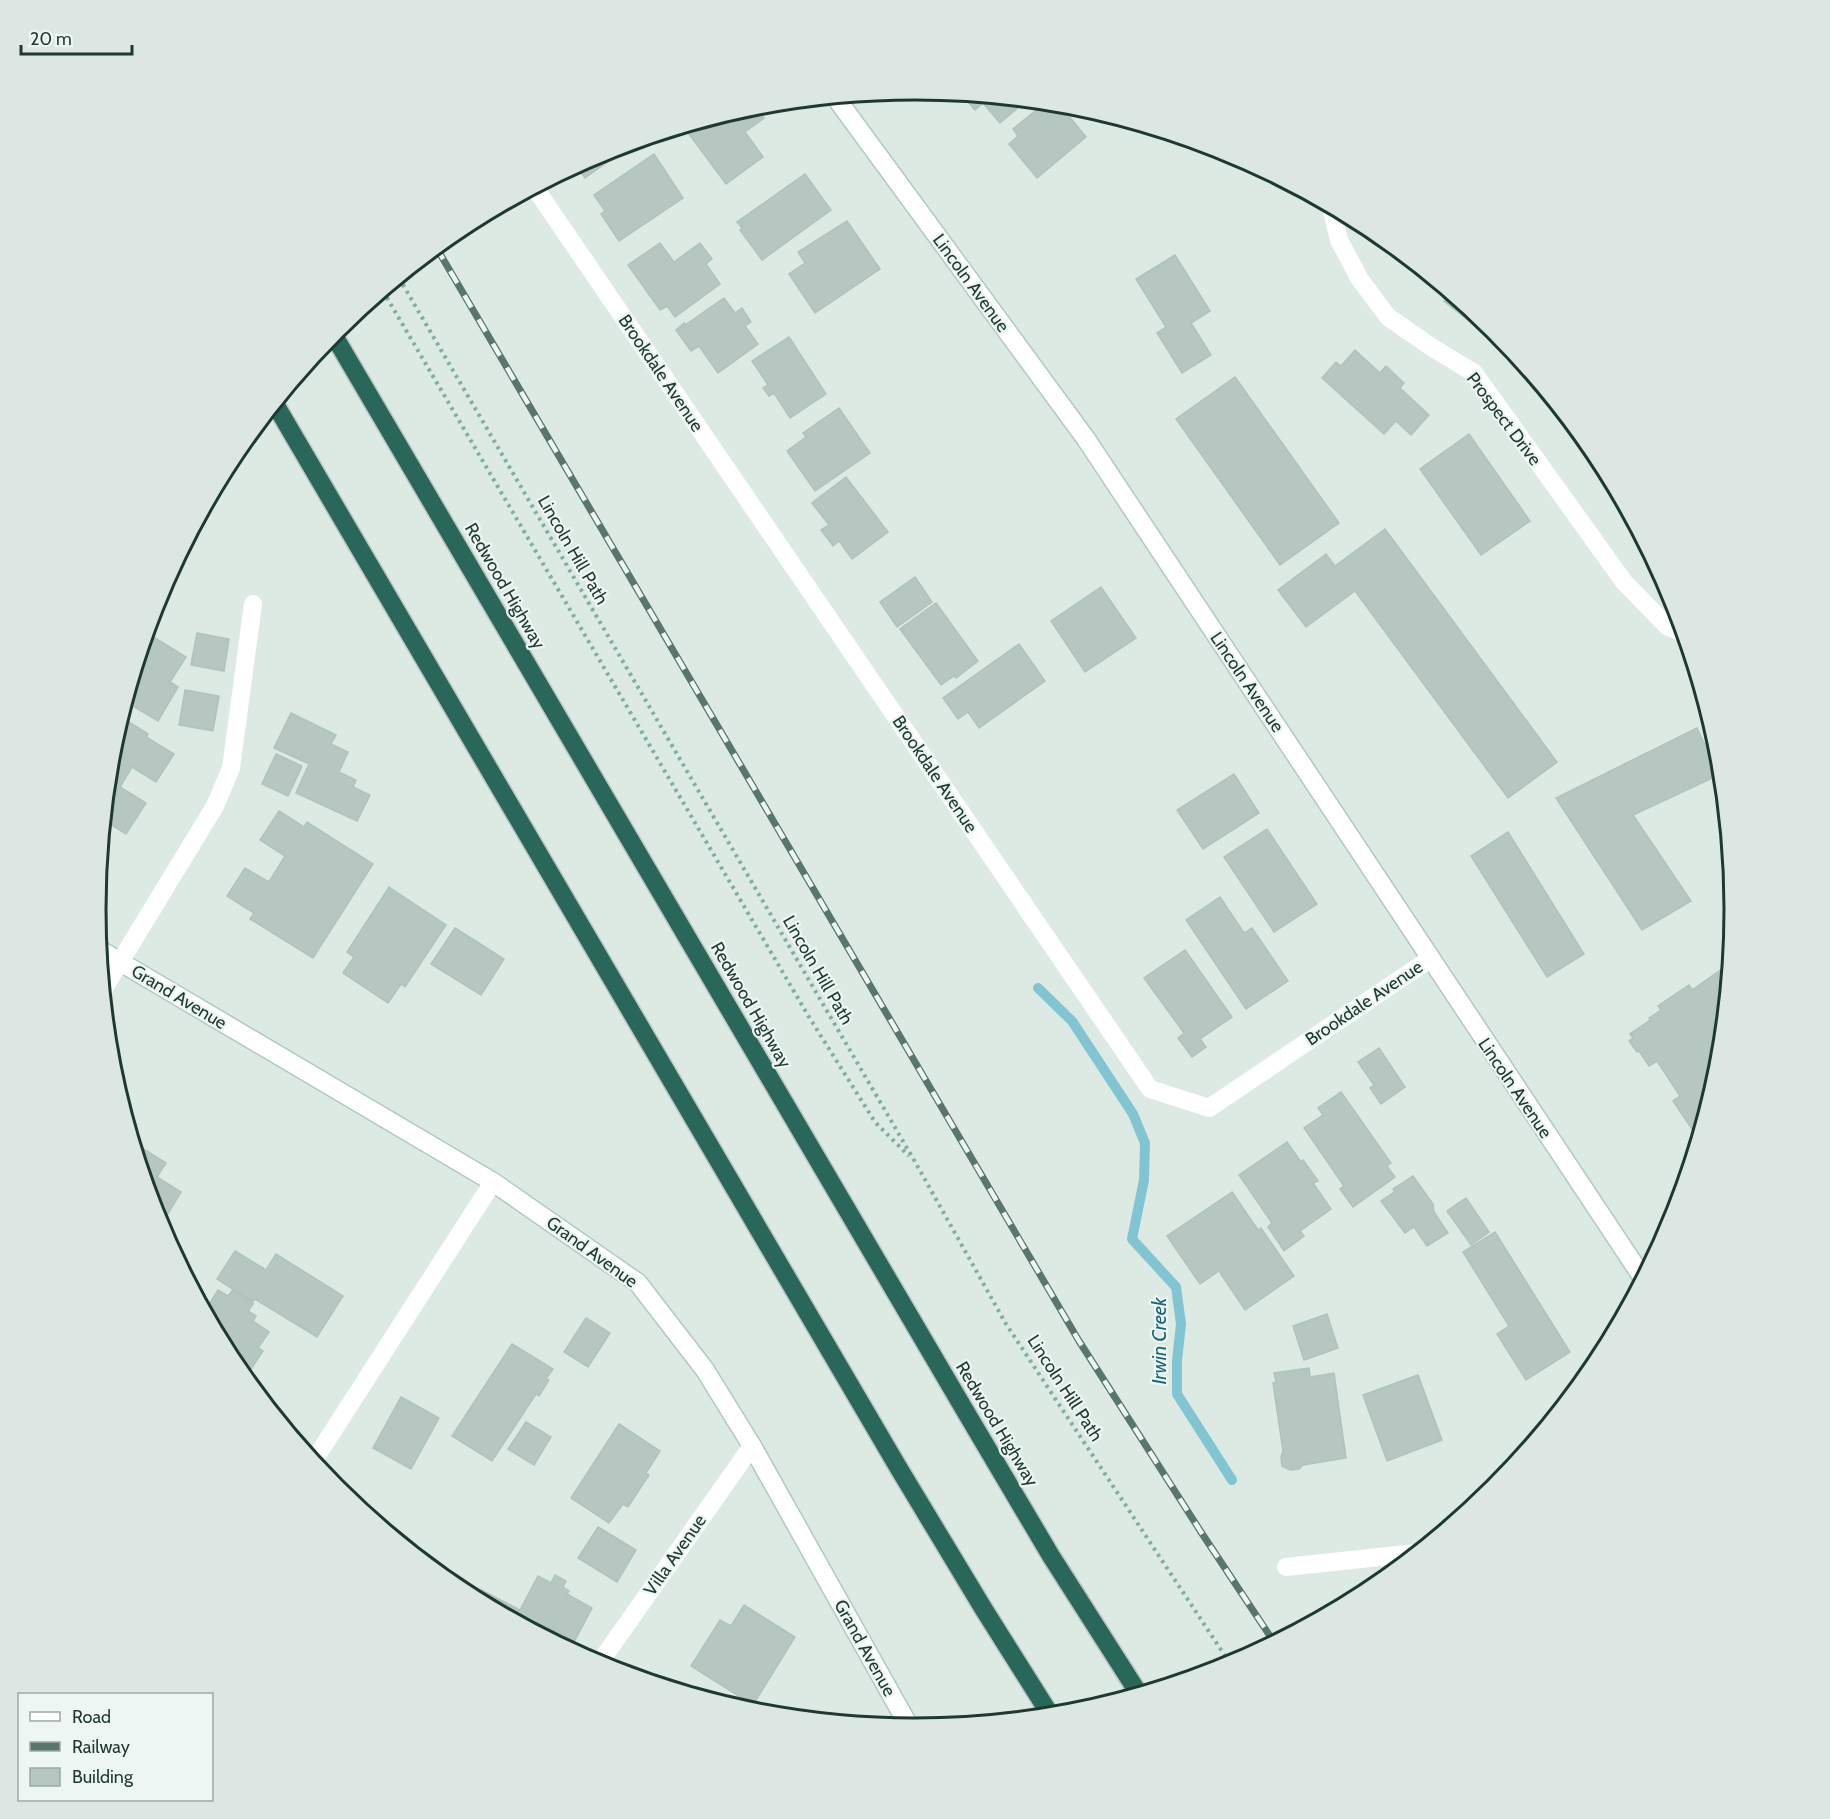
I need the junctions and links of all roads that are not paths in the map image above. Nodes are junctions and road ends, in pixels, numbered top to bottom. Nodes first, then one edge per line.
1 (840, 104) edge
2 (539, 194) edge
3 (1334, 218) edge
4 (338, 342) edge
5 (279, 410) edge
6 (253, 604) dead end
7 (1673, 629) edge
8 (108, 955) edge
9 (1430, 959) junction
10 (120, 962) junction
11 (110, 980) edge
12 (493, 1182) junction
13 (1639, 1271) edge
14 (752, 1446) junction
15 (318, 1455) edge
16 (1402, 1554) edge
17 (1286, 1567) dead end
18 (604, 1657) edge
19 (1135, 1688) edge
20 (1046, 1708) edge
21 (904, 1718) edge

1 - 9 street, Lincoln Avenue
2 - 9 street, Brookdale Avenue
3 - 7 street, Prospect Drive
4 - 19 highway, Redwood Highway
5 - 20 highway
6 - 10 street
8 - 10 street, Grand Avenue
9 - 13 street, Lincoln Avenue
10 - 11 street
10 - 12 street, Grand Avenue
12 - 14 street, Grand Avenue
12 - 15 street
14 - 18 street, Villa Avenue
14 - 21 street, Grand Avenue
16 - 17 street

